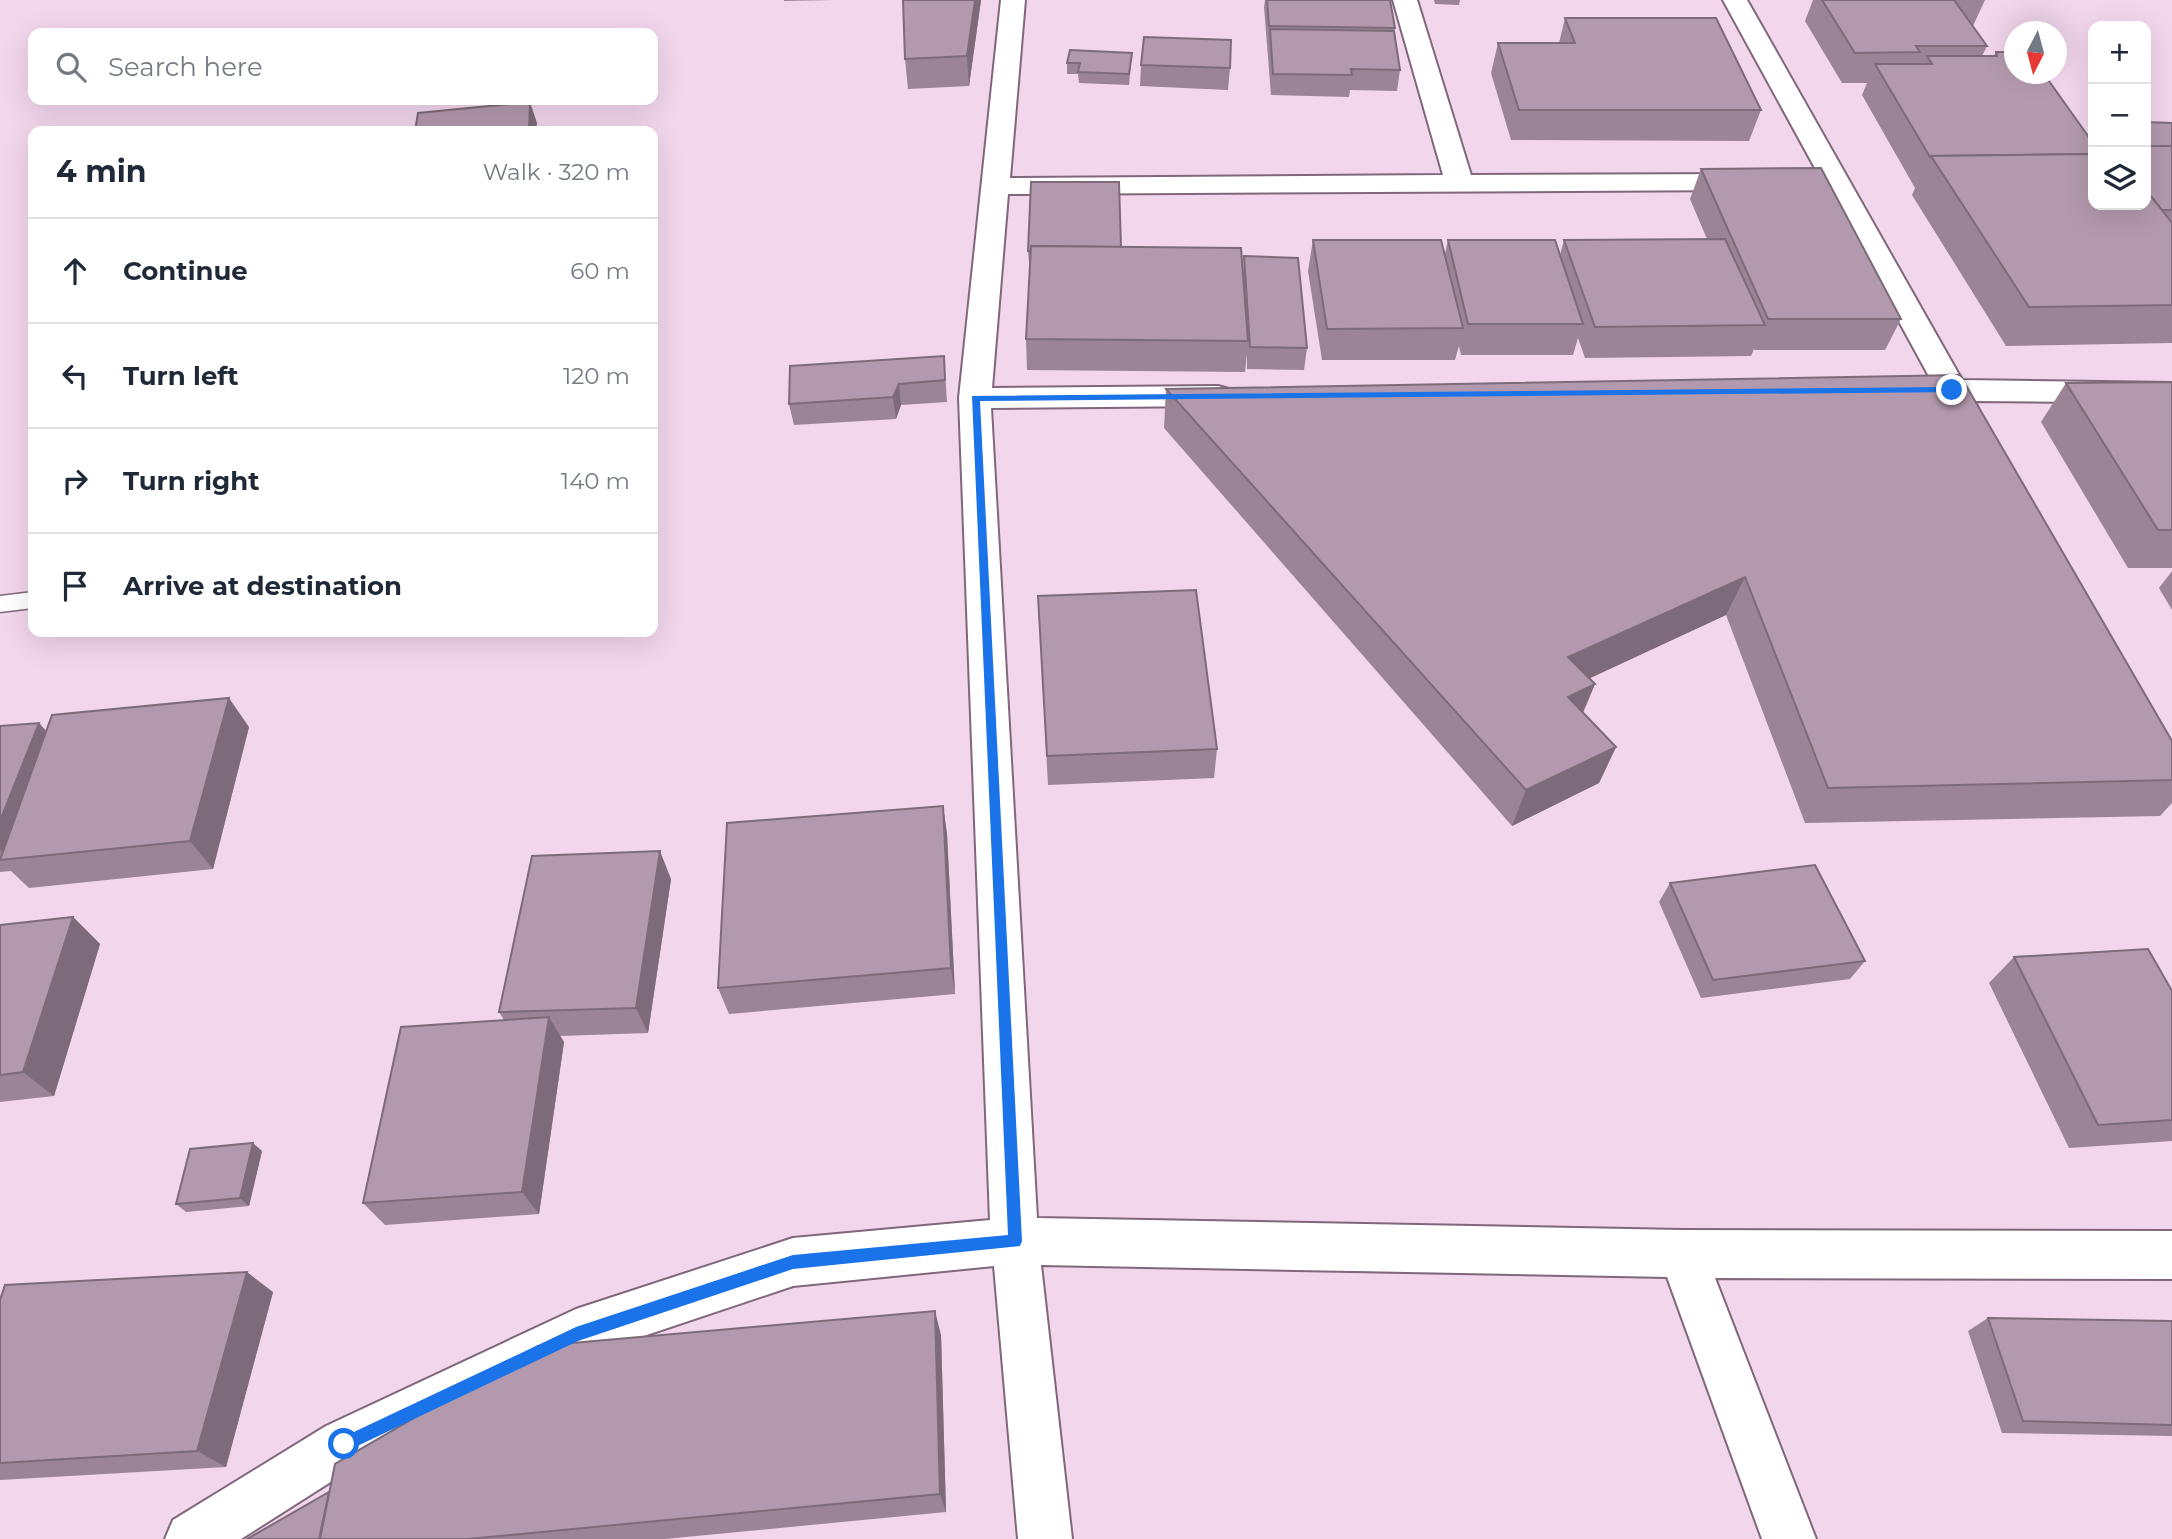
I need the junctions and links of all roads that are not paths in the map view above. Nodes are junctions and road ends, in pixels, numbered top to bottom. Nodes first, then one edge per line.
1 (1013, 0) edge
2 (1405, 0) edge
3 (1735, 0) edge
4 (1458, 182) junction
5 (1766, 182) edge
6 (996, 186) junction
7 (1952, 390) junction
8 (1883, 391) edge
9 (2172, 393) edge
10 (1241, 396) edge
11 (975, 398) junction
12 (1979, 438) edge
13 (28, 601) edge
14 (0, 604) edge
15 (1015, 1241) junction
16 (1682, 1254) junction
17 (2172, 1255) edge
18 (192, 1539) edge
19 (1045, 1539) edge
20 (1789, 1539) edge

1 - 6 street
2 - 4 street
3 - 7 street
4 - 5 street
4 - 6 street
6 - 11 street
7 - 8 street
7 - 9 street
7 - 12 street
10 - 11 street
11 - 15 street
13 - 14 lane
15 - 16 street
15 - 18 street
15 - 19 street
16 - 17 street
16 - 20 street

